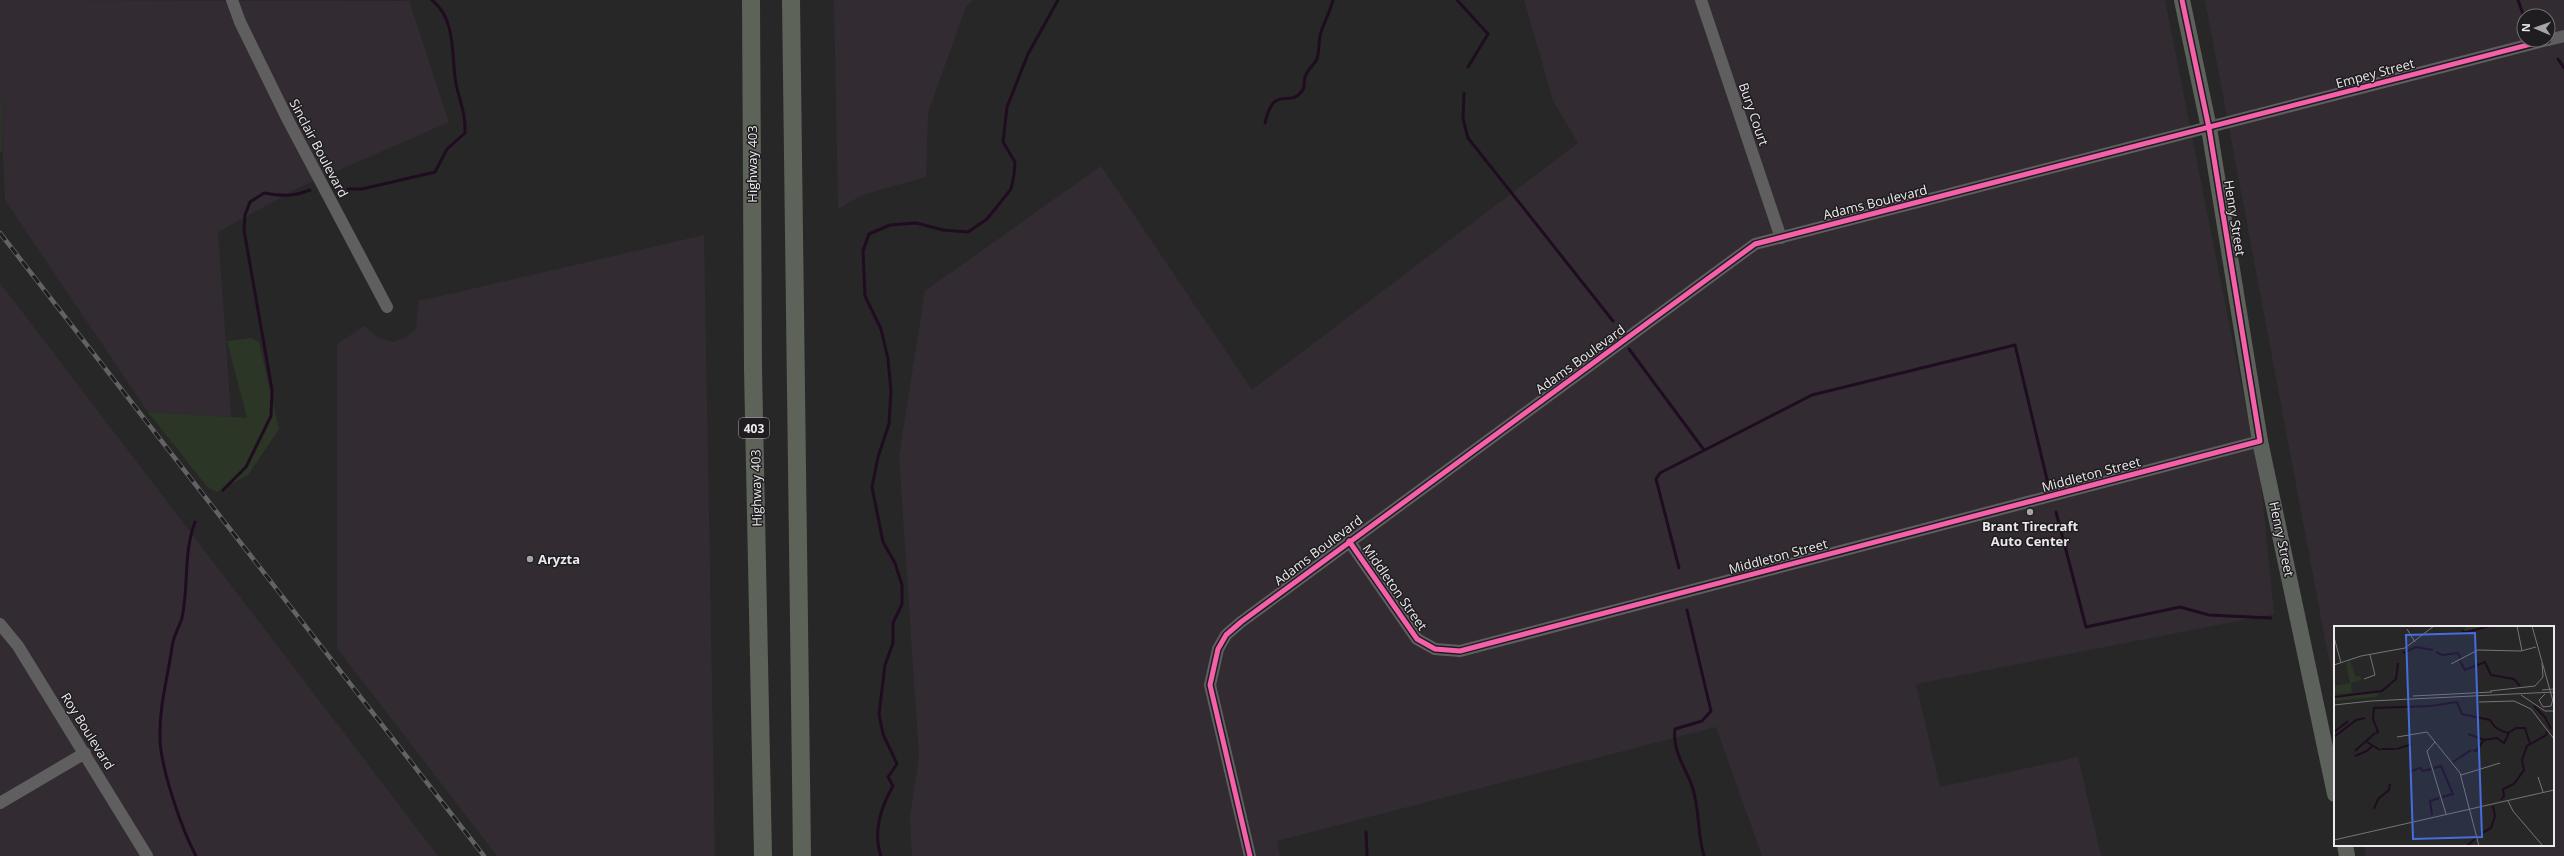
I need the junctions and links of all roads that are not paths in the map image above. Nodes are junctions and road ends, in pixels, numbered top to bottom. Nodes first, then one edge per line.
1 (232, 0) edge
2 (751, 0) edge
3 (791, 0) edge
4 (1701, 0) edge
5 (2182, 0) edge
6 (2517, 48) edge
7 (2209, 128) junction
8 (1781, 238) junction
9 (387, 307) dead end
10 (2260, 441) junction
11 (1349, 541) junction
12 (0, 624) edge
13 (85, 754) junction
14 (2334, 789) edge
15 (0, 803) edge
16 (2345, 846) edge
17 (147, 856) edge
18 (763, 856) edge
19 (802, 856) edge
20 (1250, 856) edge
21 (2347, 856) edge

1 - 9 street, Sinclair Boulevard
2 - 18 highway, Highway 403 / 403
3 - 19 highway
4 - 8 street, Bury Court
5 - 7 main road, Henry Street
6 - 7 street, Empey Street
7 - 8 street, Adams Boulevard
7 - 10 main road, Henry Street
8 - 11 street, Adams Boulevard
10 - 11 street, Middleton Street
10 - 14 main road, Henry Street
11 - 20 street, Adams Boulevard
12 - 13 street, Roy Boulevard
13 - 15 street
13 - 17 street, Roy Boulevard
16 - 21 main road

